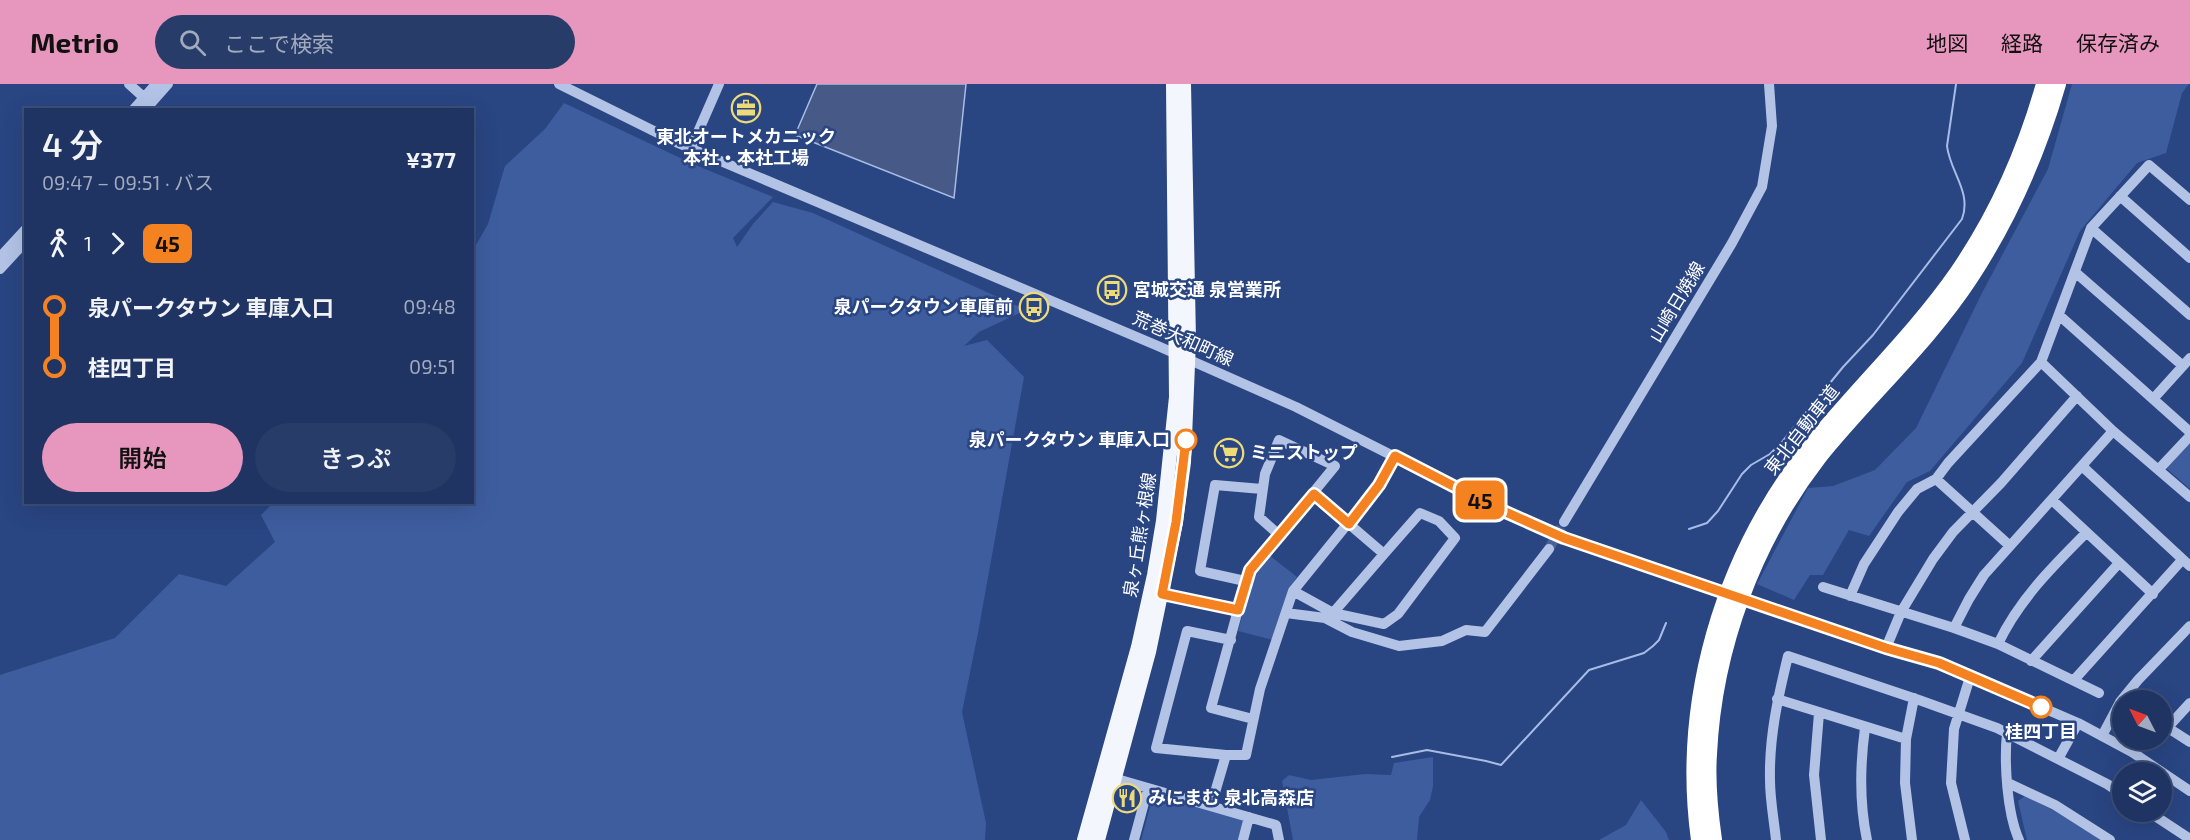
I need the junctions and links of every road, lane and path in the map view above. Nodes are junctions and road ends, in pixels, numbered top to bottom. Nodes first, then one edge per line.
1 (129, 84) edge
2 (156, 84) edge
3 (168, 84) edge
4 (559, 84) edge
5 (719, 84) edge
6 (1173, 84) edge
7 (1184, 84) edge
8 (1769, 84) edge
9 (2044, 84) edge
10 (2058, 84) edge
11 (146, 103) edge
12 (691, 148) junction
13 (2120, 196) junction
14 (2189, 198) edge
15 (2091, 228) junction
16 (24, 231) edge
17 (24, 243) edge
18 (0, 257) edge
19 (2190, 258) edge
20 (0, 269) edge
21 (2075, 272) junction
22 (2190, 315) edge
23 (2060, 316) junction
24 (1182, 356) junction
25 (2041, 362) junction
26 (2187, 362) edge
27 (2077, 396) junction
28 (2154, 398) junction
29 (2114, 431) junction
30 (2190, 434) edge
31 (1395, 456) junction
32 (2082, 467) junction
33 (2159, 469) junction
34 (1936, 479) junction
35 (1262, 489) junction
36 (1314, 494) junction
37 (2190, 497) edge
38 (2052, 500) junction
39 (1972, 512) junction
40 (1564, 522) tunnel mouth
41 (1349, 524) junction
42 (2086, 533) junction
43 (1278, 534) junction
44 (2010, 546) junction
45 (1549, 549) tunnel mouth
46 (1384, 554) junction
47 (2119, 563) junction
48 (2186, 563) edge
49 (1245, 581) junction
50 (1823, 587) dead end
51 (1293, 591) junction
52 (1162, 594) junction
53 (2153, 594) junction
54 (1850, 596) junction
55 (1238, 610) junction
56 (1900, 612) junction
57 (1286, 613) junction
58 (1333, 613) junction
59 (2190, 627) edge
60 (1954, 628) junction
61 (1231, 640) junction
62 (1998, 644) junction
63 (1886, 648) junction
64 (2031, 661) junction
65 (1970, 677) junction
66 (2074, 680) junction
67 (2131, 690) edge
68 (2099, 693) dead end
69 (1914, 698) junction
70 (1777, 699) junction
71 (2190, 703) edge
72 (1819, 712) junction
73 (1959, 714) junction
74 (1253, 719) junction
75 (2112, 719) edge
76 (2172, 720) edge
77 (2078, 723) junction
78 (1865, 728) junction
79 (2172, 730) edge
80 (2007, 733) junction
81 (2102, 736) junction
82 (1906, 739) junction
83 (2190, 742) edge
84 (1226, 755) junction
85 (2058, 759) junction
86 (1109, 776) junction
87 (2008, 783) junction
88 (1148, 788) junction
89 (2112, 789) edge
90 (2190, 791) edge
91 (1211, 806) junction
92 (1250, 817) junction
93 (2164, 822) edge
94 (1084, 840) edge
95 (1098, 840) edge
96 (1134, 840) edge
97 (1243, 840) edge
98 (1279, 840) edge
99 (1699, 840) edge
100 (1714, 840) edge
101 (1776, 840) edge
102 (1821, 840) edge
103 (1867, 840) edge
104 (1912, 840) edge
105 (1965, 840) edge
106 (2019, 840) edge
107 (2110, 840) edge
108 (2190, 840) edge

1 - 11 street
2 - 11 street
3 - 11 street
4 - 12 street, 荒巻大和町線
5 - 12 street
6 - 24 main road, 泉ヶ丘熊ヶ根線
7 - 24 main road, 泉ヶ丘熊ヶ根線
8 - 40 street, 山崎日焼線
9 - 99 highway, 東北自動車道
10 - 100 highway, 東北自動車道
12 - 24 street, 荒巻大和町線
13 - 14 street
13 - 15 street
13 - 19 street
15 - 21 street
15 - 22 street
16 - 18 street
17 - 20 street
21 - 23 street
21 - 26 street
23 - 25 street
23 - 28 street
24 - 31 street, 荒巻大和町線
24 - 52 main road, 泉ヶ丘熊ヶ根線
24 - 86 main road, 泉ヶ丘熊ヶ根線
25 - 27 street
25 - 34 street
26 - 28 street
27 - 29 street
27 - 39 street
28 - 30 street
29 - 32 street
29 - 33 street
30 - 33 street
31 - 41 street
31 - 63 street, 荒巻大和町線, bridge
32 - 38 street
32 - 48 street
33 - 37 street
34 - 39 street
34 - 54 street
35 - 36 street
35 - 43 street
35 - 49 street
36 - 41 street
36 - 43 street
38 - 42 street
38 - 44 street
39 - 44 street
39 - 56 street
41 - 46 street
41 - 51 street
42 - 47 street
42 - 62 street
43 - 49 street
44 - 60 street
45 - 57 street
46 - 58 street
46 - 58 street
47 - 53 street
47 - 64 street
48 - 53 street
49 - 55 street
50 - 54 street
51 - 57 street
51 - 58 street
52 - 55 street
52 - 86 main road, 泉ヶ丘熊ヶ根線
53 - 66 street
54 - 56 street
55 - 61 street
56 - 60 street
56 - 63 street
57 - 74 street
59 - 67 street
60 - 62 street
61 - 74 street
61 - 84 street
62 - 64 street
63 - 65 street
64 - 66 street
65 - 73 street
65 - 77 street
66 - 68 street
69 - 70 street
69 - 73 street
69 - 82 street
70 - 72 street
70 - 101 street
71 - 76 street
72 - 78 street
72 - 102 street
73 - 80 street
73 - 105 street
74 - 84 street
75 - 81 street
77 - 81 street
77 - 85 street
78 - 82 street
78 - 103 street
79 - 83 street
80 - 85 street
80 - 87 street
81 - 90 street
82 - 104 street
84 - 91 street
85 - 89 street
86 - 88 street
86 - 94 main road, 泉ヶ丘熊ヶ根線
86 - 95 main road, 泉ヶ丘熊ヶ根線
87 - 106 street
87 - 107 street
88 - 91 street
88 - 96 street
91 - 92 street
92 - 97 street
92 - 98 street
93 - 108 street

